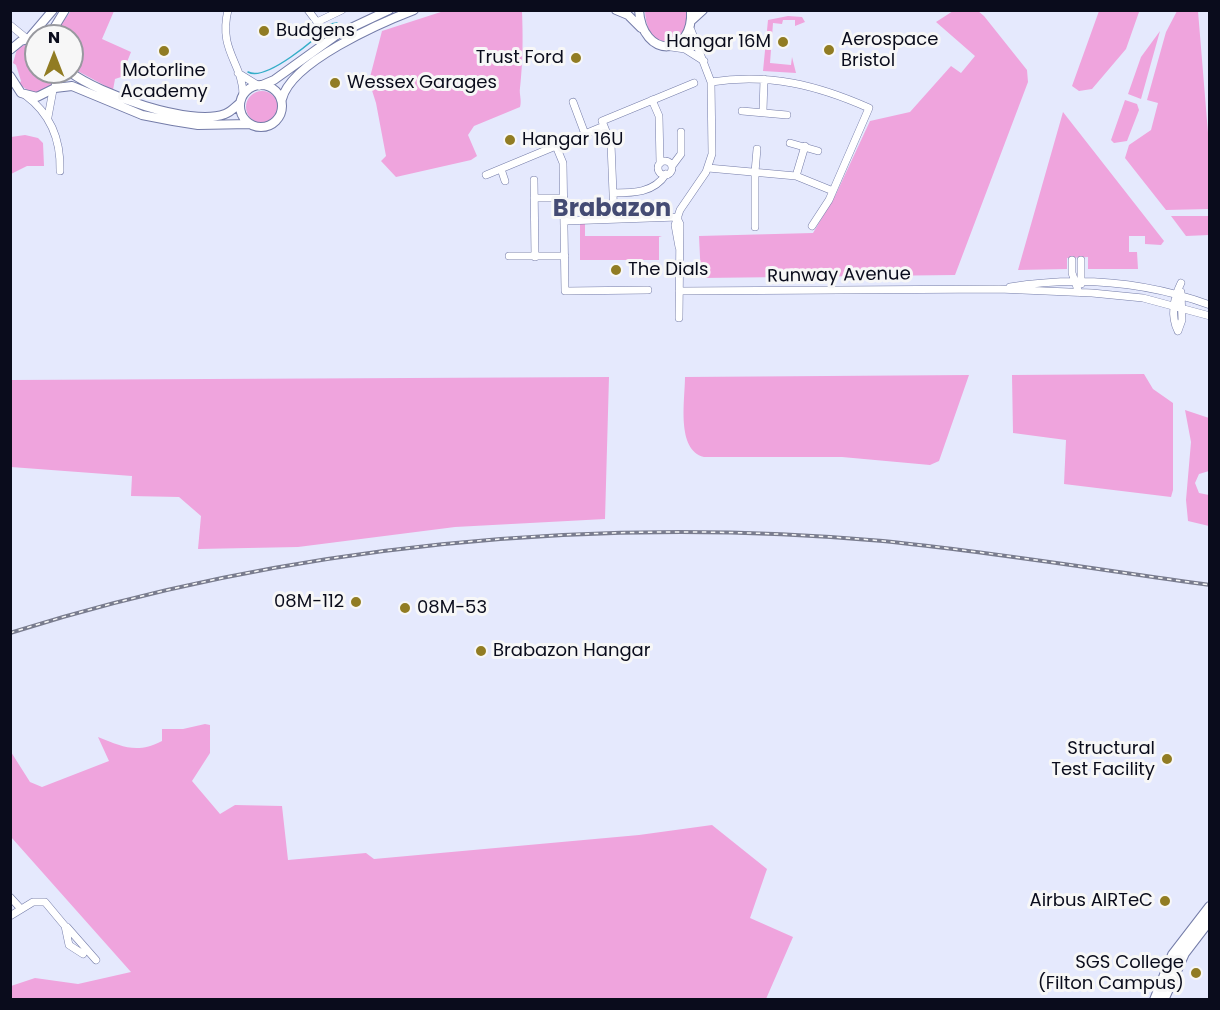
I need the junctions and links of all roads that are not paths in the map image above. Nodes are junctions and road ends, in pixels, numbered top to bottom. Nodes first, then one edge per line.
1 (53, 10) edge
2 (65, 10) edge
3 (228, 10) edge
4 (308, 10) edge
5 (342, 10) edge
6 (389, 10) edge
7 (414, 10) edge
8 (616, 10) edge
9 (639, 10) edge
10 (703, 10) edge
11 (691, 20) edge
12 (42, 24) edge
13 (56, 24) edge
14 (10, 25) edge
15 (641, 28) junction
16 (24, 33) edge
17 (24, 41) edge
18 (669, 46) junction
19 (10, 50) edge
20 (706, 63) junction
21 (238, 73) junction
22 (10, 75) edge
23 (764, 79) junction
24 (84, 80) edge
25 (711, 81) junction
26 (694, 83) dead end
27 (56, 84) edge
28 (260, 86) junction
29 (54, 89) junction
30 (10, 91) edge
31 (23, 94) junction
32 (241, 99) junction
33 (282, 99) junction
34 (652, 100) junction
35 (573, 102) dead end
36 (742, 111) dead end
37 (763, 111) junction
38 (787, 115) dead end
39 (48, 117) junction
40 (250, 124) junction
41 (604, 126) junction
42 (681, 132) dead end
43 (585, 134) junction
44 (790, 143) dead end
45 (556, 146) junction
46 (805, 146) junction
47 (758, 149) dead end
48 (818, 151) dead end
49 (660, 163) junction
50 (672, 166) junction
51 (708, 168) junction
52 (501, 169) junction
53 (60, 171) dead end
54 (754, 171) junction
55 (666, 174) junction
56 (486, 175) dead end
57 (796, 176) junction
58 (534, 180) dead end
59 (505, 181) dead end
60 (833, 191) junction
61 (613, 193) junction
62 (534, 198) junction
63 (564, 198) junction
64 (614, 218) junction
65 (678, 218) junction
66 (565, 221) junction
67 (812, 226) dead end
68 (755, 227) dead end
69 (509, 256) dead end
70 (535, 256) junction
71 (565, 256) junction
72 (1072, 260) dead end
73 (1081, 260) dead end
74 (1077, 281) junction
75 (999, 289) junction
76 (648, 290) dead end
77 (679, 291) junction
78 (1079, 293) junction
79 (1179, 295) junction
80 (1174, 305) junction
81 (1209, 305) edge
82 (1182, 307) junction
83 (1209, 316) edge
84 (679, 318) dead end
85 (10, 897) edge
86 (1209, 907) edge
87 (21, 909) junction
88 (10, 916) edge
89 (1209, 919) edge
90 (65, 926) junction
91 (83, 954) dead end
92 (96, 960) dead end
93 (1155, 999) edge
94 (1163, 999) edge

1 - 12 street
2 - 13 street
3 - 21 street
4 - 5 street
6 - 28 street
7 - 33 street
8 - 15 street
9 - 15 street
10 - 11 street
11 - 18 street
11 - 20 street
14 - 16 street
15 - 18 street
17 - 19 street
18 - 20 street
20 - 25 street
21 - 28 street
21 - 32 street
22 - 31 street
23 - 25 street
23 - 37 street
23 - 60 street
24 - 32 street
25 - 51 street
26 - 34 street
27 - 29 street
28 - 32 street
28 - 33 street
29 - 31 street
29 - 39 street
29 - 40 street
30 - 31 street
31 - 39 street
32 - 40 street
33 - 40 street
34 - 41 street
34 - 49 street
35 - 43 street
36 - 37 street
37 - 38 street
39 - 53 street
41 - 43 street
41 - 61 street
42 - 50 street
43 - 45 street
44 - 46 street
45 - 52 street
45 - 63 street
46 - 48 street
46 - 57 street
47 - 54 street
49 - 50 street
49 - 55 street
50 - 55 street
51 - 54 street
51 - 65 street
52 - 56 street
52 - 59 street
54 - 57 street
54 - 68 street
55 - 61 street
57 - 60 street
58 - 62 street
60 - 67 street
61 - 64 street
62 - 63 street
62 - 70 street
63 - 66 street
64 - 65 street
64 - 66 street
65 - 77 street
66 - 71 street
69 - 70 street
70 - 71 street
71 - 76 street
72 - 74 street
73 - 74 street
74 - 75 street, Runway Avenue
74 - 78 street
74 - 79 street, Runway Avenue
75 - 77 street, Runway Avenue
75 - 78 street, Runway Avenue
77 - 84 street
78 - 80 street, Runway Avenue
79 - 80 street
79 - 81 street, Runway Avenue
79 - 82 street
80 - 82 street, Runway Avenue
80 - 82 street
82 - 83 street, Runway Avenue
85 - 87 street
86 - 93 main road
87 - 88 street
87 - 90 street
89 - 94 main road
90 - 91 street
90 - 92 street

